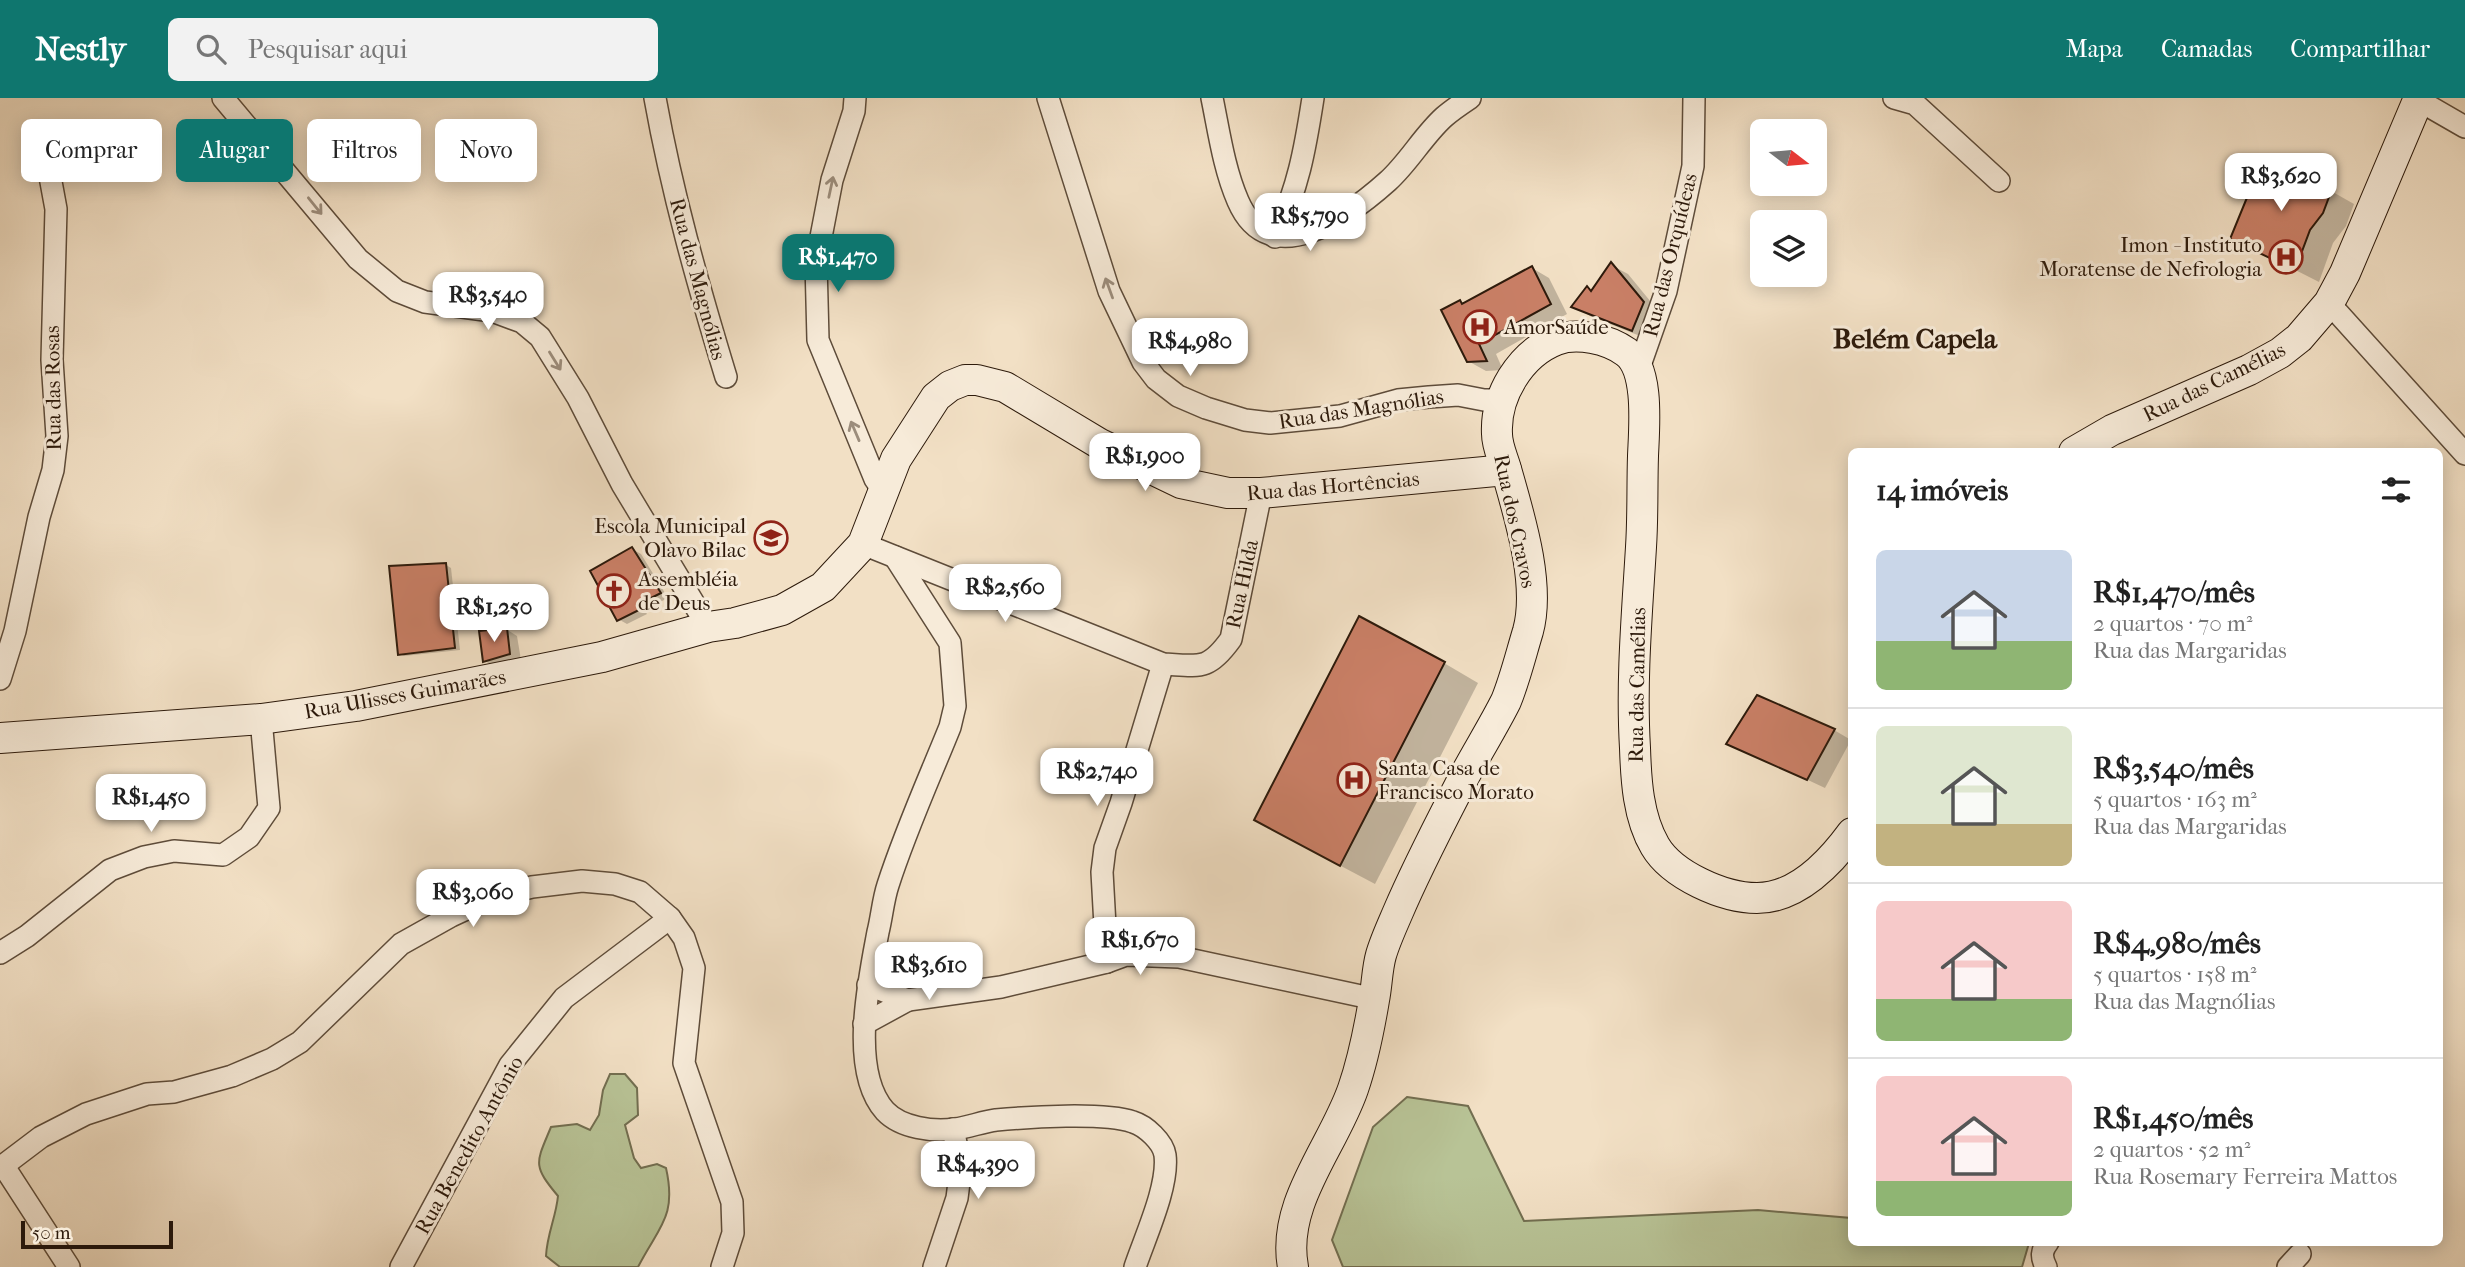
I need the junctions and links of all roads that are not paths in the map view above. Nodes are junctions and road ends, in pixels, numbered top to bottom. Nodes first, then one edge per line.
1 (223, 98) edge
2 (655, 98) edge
3 (855, 98) edge
4 (1048, 98) edge
5 (1212, 98) edge
6 (1313, 98) edge
7 (1456, 98) edge
8 (1470, 98) edge
9 (1694, 98) edge
10 (1894, 98) edge
11 (2419, 99) edge
12 (1921, 101) edge
13 (1443, 118) junction
14 (2465, 127) edge
15 (1999, 181) dead end
16 (51, 182) edge
17 (1275, 237) junction
18 (2329, 303) junction
19 (1639, 368) junction
20 (726, 377) dead end
21 (1500, 400) junction
22 (2081, 448) edge
23 (2465, 454) edge
24 (1506, 470) junction
25 (884, 492) junction
26 (1261, 494) junction
27 (863, 544) junction
28 (895, 557) junction
29 (708, 626) junction
30 (1163, 664) junction
31 (0, 679) edge
32 (261, 719) junction
33 (0, 738) edge
34 (1848, 839) edge
35 (670, 918) junction
36 (0, 953) edge
37 (1107, 962) junction
38 (868, 985) junction
39 (1375, 999) junction
40 (908, 1000) junction
41 (864, 1024) junction
42 (953, 1129) junction
43 (2, 1166) edge
44 (69, 1267) edge
45 (401, 1267) edge
46 (722, 1267) edge
47 (934, 1267) edge
48 (1135, 1267) edge
49 (1293, 1267) edge

1 -> 29 street
2 - 20 street, Rua das Magnólias
25 -> 3 street
21 -> 4 street, Rua das Magnólias
5 - 17 street
6 - 17 street
7 - 13 street
8 - 13 street
9 - 19 street, Rua das Orquídeas
10 - 12 street
11 - 14 street
11 - 18 main road, Rua das Camélias
12 - 15 street
13 - 17 street
16 - 31 street, Rua das Rosas
18 - 22 main road, Rua das Camélias
18 - 23 street
19 - 21 main road, Rua dos Cravos
19 - 34 main road, Rua das Camélias
21 - 24 main road, Rua dos Cravos
24 - 26 main road, Rua das Hortências
24 - 39 main road, Rua dos Cravos
25 - 26 main road, Rua das Hortências
25 - 27 main road, Rua das Hortências
26 - 30 street, Rua Hilda
27 - 28 street, Rua Hilda
27 - 29 main road, Rua Ulisses Guimarães
28 - 30 street, Rua Hilda
28 - 38 street
29 - 32 main road, Rua Ulisses Guimarães
30 - 37 street
32 - 33 main road, Rua Ulisses Guimarães
32 - 36 street
35 - 43 street
35 - 45 street, Rua Benedito Antônio
35 - 46 street
37 - 39 street
37 - 40 street
38 - 40 street
38 - 41 street
39 - 49 main road, Rua dos Cravos
40 - 41 street
41 - 42 street
42 - 47 street
42 - 48 street
43 - 44 street

